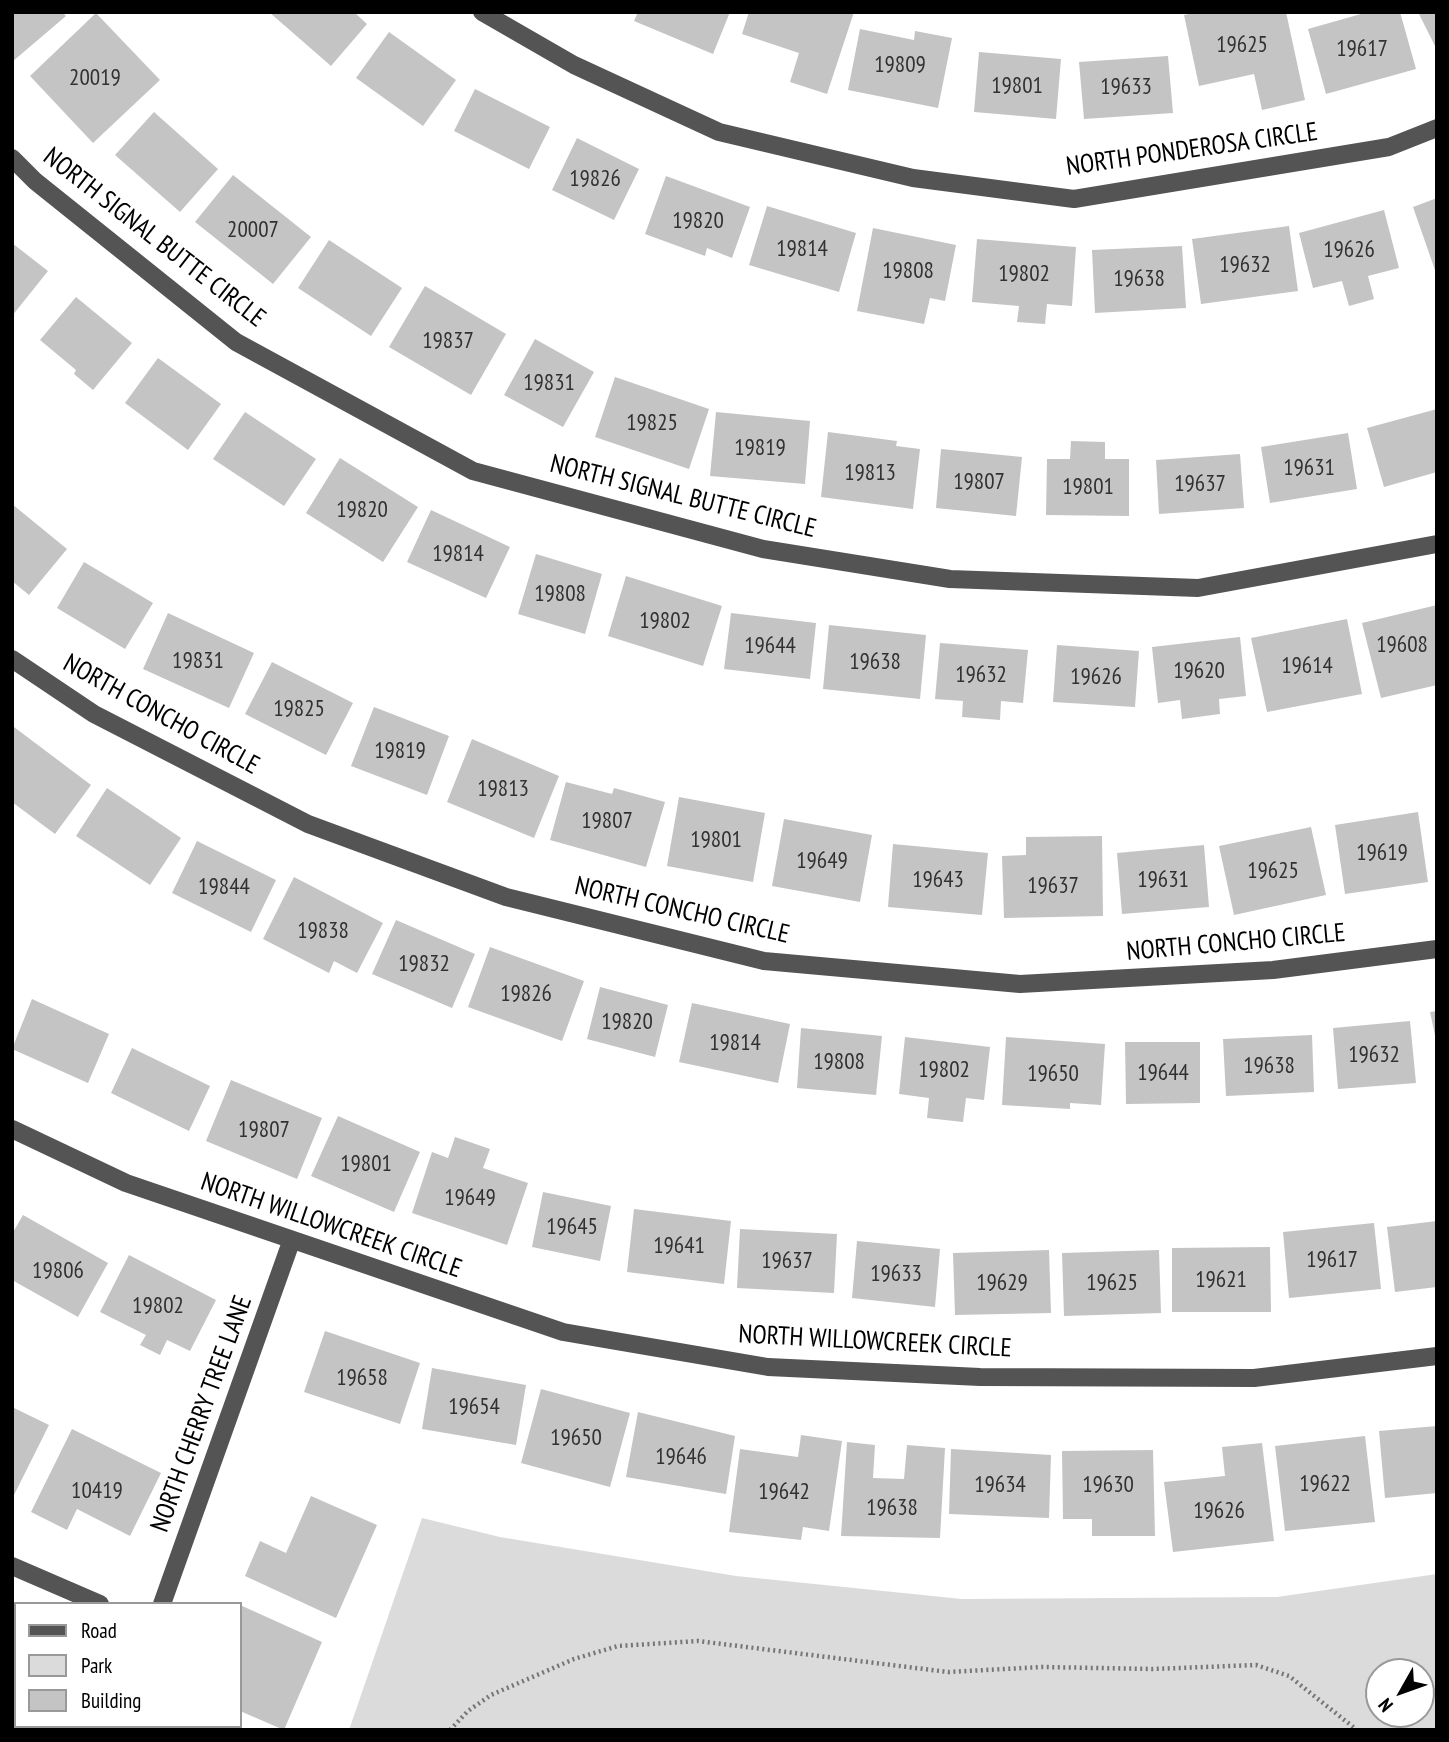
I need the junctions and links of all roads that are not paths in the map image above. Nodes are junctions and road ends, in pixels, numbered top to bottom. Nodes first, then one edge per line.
1 (482, 12) edge
2 (1437, 128) edge
3 (12, 158) edge
4 (1437, 544) edge
5 (12, 659) edge
6 (1437, 949) edge
7 (12, 1129) edge
8 (291, 1241) junction
9 (1437, 1356) edge
10 (12, 1566) edge
11 (95, 1602) edge
12 (163, 1602) edge

1 - 2 street, NORTH PONDEROSA CIRCLE
3 - 4 street, NORTH SIGNAL BUTTE CIRCLE
5 - 6 street, NORTH CONCHO CIRCLE
7 - 8 street, NORTH WILLOWCREEK CIRCLE
8 - 9 street, NORTH WILLOWCREEK CIRCLE
8 - 12 street, NORTH CHERRY TREE LANE
10 - 11 street

